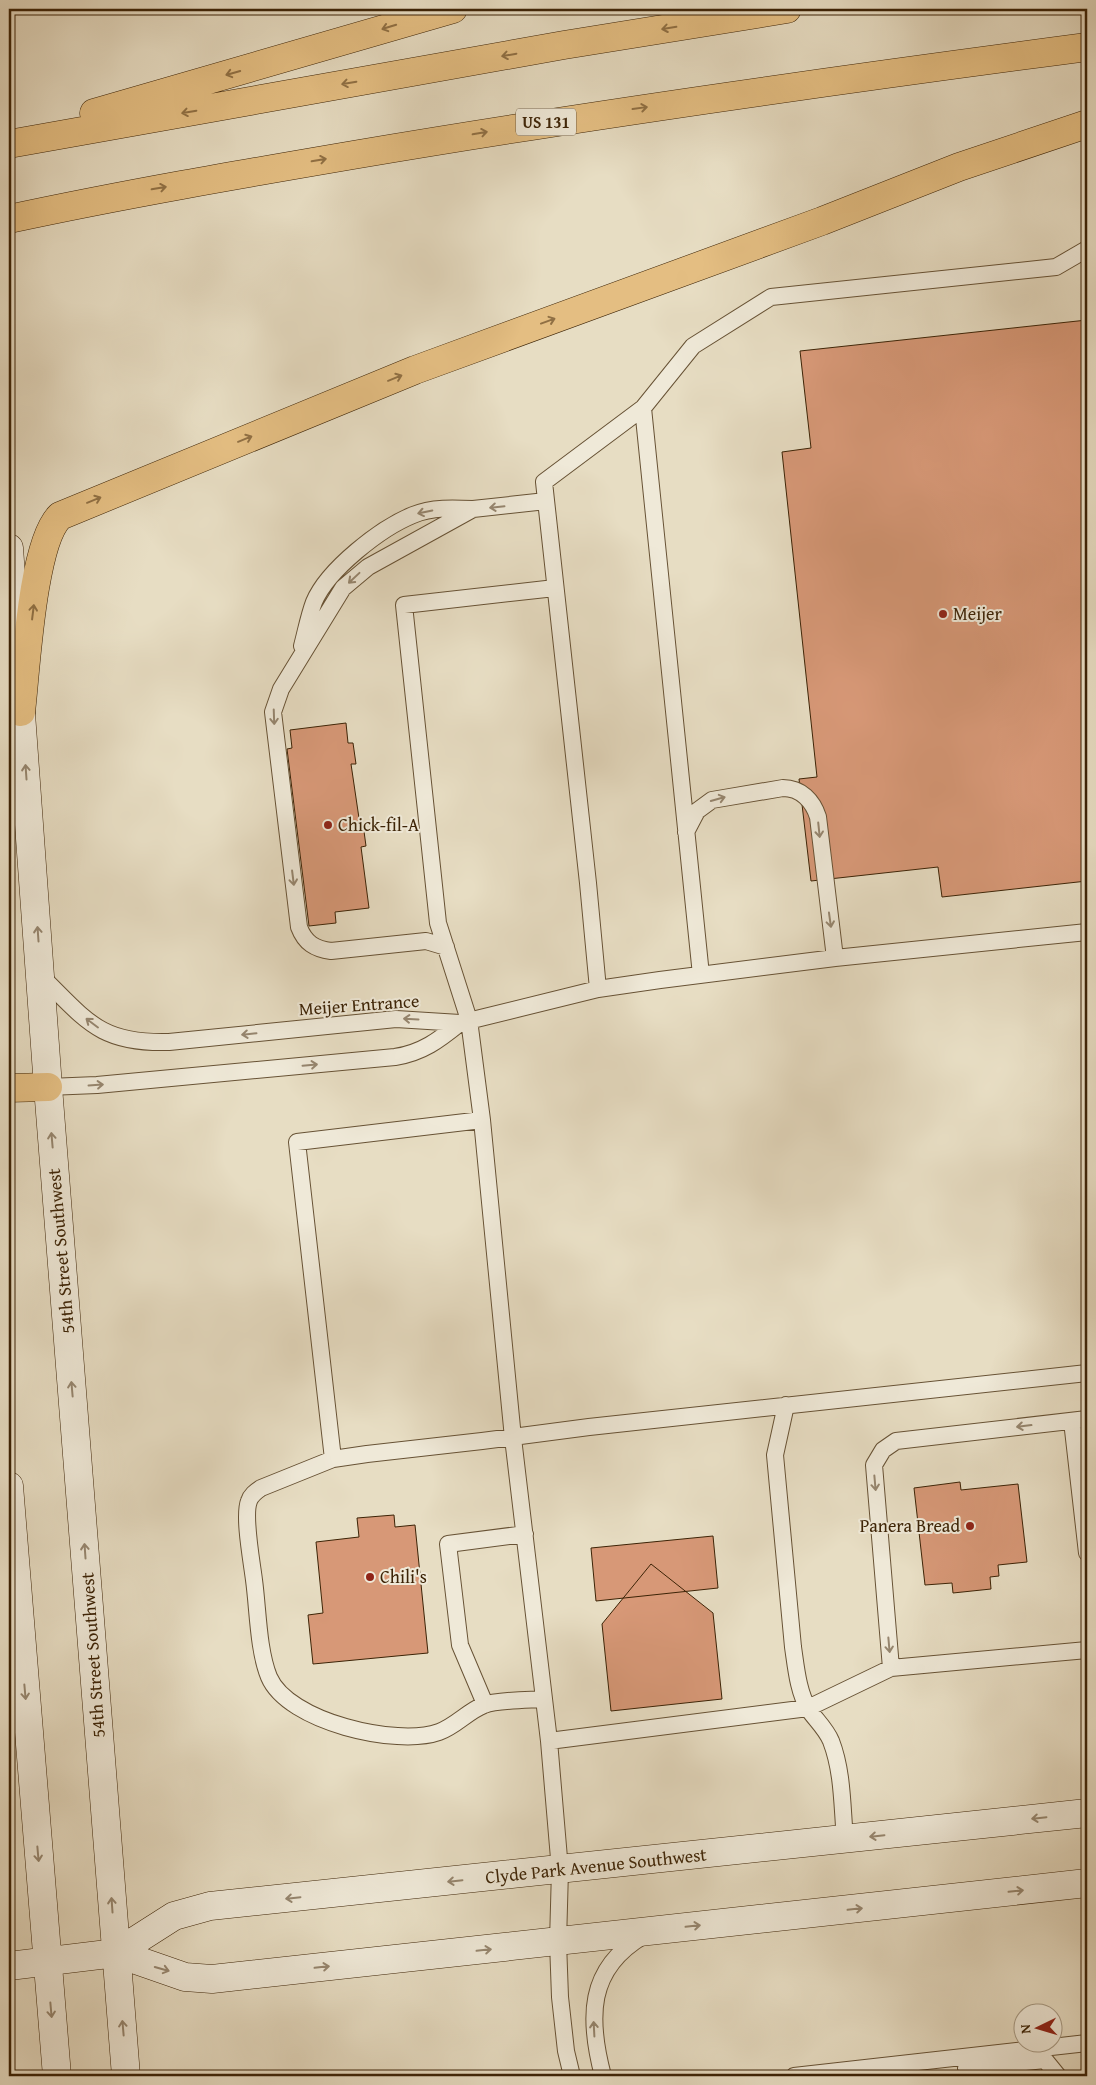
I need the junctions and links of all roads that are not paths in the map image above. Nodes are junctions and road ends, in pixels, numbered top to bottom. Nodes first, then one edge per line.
1 (453, 9) edge
2 (787, 9) edge
3 (1087, 47) edge
4 (1087, 124) edge
5 (9, 138) edge
6 (9, 144) edge
7 (126, 193) junction
8 (9, 219) edge
9 (9, 228) edge
10 (1087, 248) edge
11 (643, 408) junction
12 (546, 501) junction
13 (473, 509) junction
14 (9, 548) edge
15 (555, 588) junction
16 (298, 661) junction
17 (21, 712) junction
18 (686, 832) junction
19 (1087, 932) edge
20 (446, 947) junction
21 (835, 958) junction
22 (701, 974) junction
23 (41, 976) junction
24 (598, 989) junction
25 (464, 1022) junction
26 (48, 1087) junction
27 (9, 1088) edge
28 (482, 1120) junction
29 (1087, 1373) edge
30 (786, 1406) junction
31 (1080, 1420) edge
32 (513, 1438) junction
33 (333, 1459) junction
34 (9, 1486) edge
35 (10, 1514) edge
36 (525, 1534) junction
37 (1087, 1554) edge
38 (1087, 1650) edge
39 (890, 1668) junction
40 (544, 1699) junction
41 (485, 1704) junction
42 (808, 1708) junction
43 (549, 1741) junction
44 (1087, 1813) edge
45 (845, 1840) junction
46 (560, 1870) junction
47 (1087, 1883) edge
48 (652, 1931) junction
49 (558, 1942) junction
50 (116, 1953) junction
51 (46, 1962) junction
52 (9, 1966) edge
53 (1087, 2043) edge
54 (875, 2067) junction
55 (827, 2074) edge
56 (57, 2076) edge
57 (126, 2076) edge
58 (572, 2076) edge
59 (603, 2076) edge
60 (794, 2076) edge
61 (1058, 2076) edge

1 -> 5 highway
2 -> 6 highway
7 -> 3 highway, US 131
17 -> 4 highway
7 - 8 highway, US 131
7 - 9 highway
10 - 11 lane
11 - 12 lane
11 - 18 lane
12 -> 13 lane
12 - 15 lane
13 -> 16 lane
13 -> 16 lane
14 - 17 main road, 54th Street Southwest
15 - 20 lane
15 - 24 lane
16 -> 20 lane
23 -> 17 main road, 54th Street Southwest
18 -> 21 lane
18 - 22 lane
19 - 21 lane
20 - 25 lane
21 - 22 lane
22 - 24 lane
25 -> 23 lane, Meijer Entrance
23 - 26 main road, 54th Street Southwest
24 - 25 lane
26 -> 25 lane
25 - 28 lane
26 - 27 highway
50 -> 26 main road, 54th Street Southwest
28 - 32 lane
28 - 33 lane
29 - 30 lane
30 - 32 lane
30 - 42 lane
31 - 37 lane
31 -> 39 lane
32 - 33 lane
32 - 36 lane
33 - 41 lane
34 - 35 main road
35 -> 51 main road
36 - 40 lane
36 - 41 lane
38 - 39 lane
39 - 42 lane
40 - 41 lane
40 - 43 lane
42 - 43 lane
42 - 45 lane
43 - 46 lane
44 -> 45 main road, Clyde Park Avenue Southwest
45 - 46 main road, Clyde Park Avenue Southwest
46 - 49 lane
46 -> 50 main road, Clyde Park Avenue Southwest
48 -> 47 main road, Clyde Park Avenue Southwest
48 - 49 main road, Clyde Park Avenue Southwest
59 -> 48 lane
50 -> 49 main road, Clyde Park Avenue Southwest
49 - 58 lane
50 - 51 main road, Clyde Park Avenue Southwest
57 -> 50 main road, 54th Street Southwest
51 - 52 main road, Clyde Park Avenue Southwest
51 -> 56 main road
53 - 54 lane
54 - 55 lane
54 - 61 lane
55 - 60 lane

